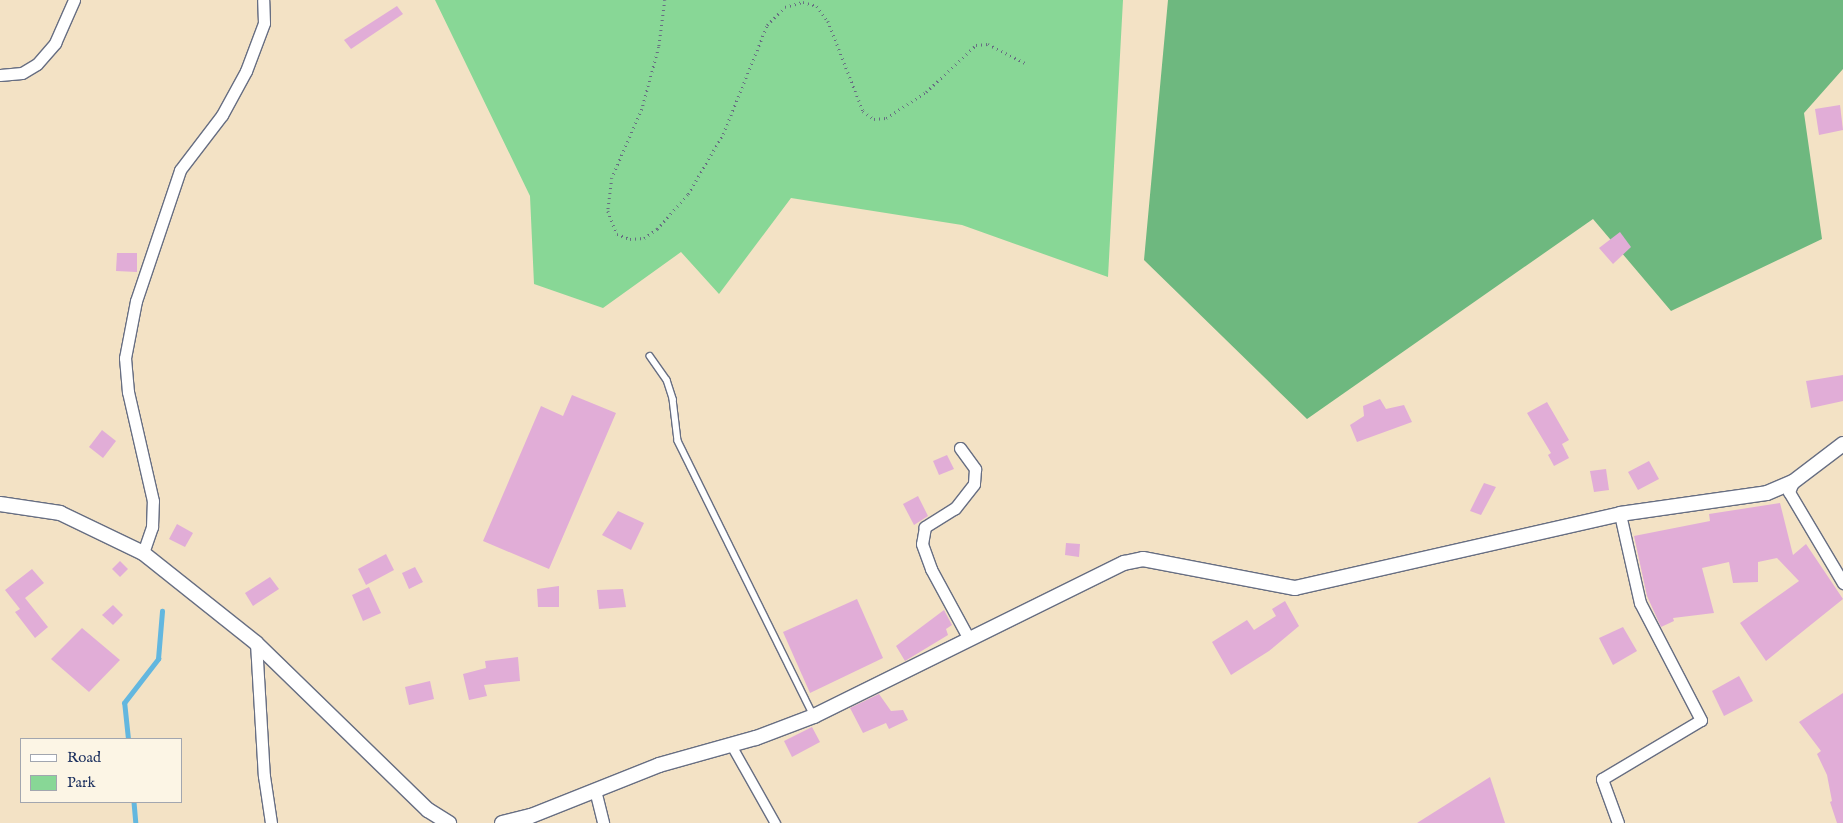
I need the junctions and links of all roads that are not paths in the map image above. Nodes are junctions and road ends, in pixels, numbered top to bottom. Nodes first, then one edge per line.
1 (74, 0) edge
2 (264, 0) edge
3 (0, 74) edge
4 (650, 356) dead end
5 (1843, 444) edge
6 (960, 448) dead end
7 (1793, 482) junction
8 (0, 504) edge
9 (1620, 514) junction
10 (143, 553) junction
11 (1843, 583) edge
12 (969, 640) junction
13 (256, 644) junction
14 (814, 716) junction
15 (732, 745) junction
16 (595, 790) junction
17 (272, 823) edge
18 (449, 823) edge
19 (502, 823) edge
20 (603, 823) edge
21 (774, 823) edge
22 (1618, 823) edge

1 - 3 street
2 - 10 street
4 - 14 lane
5 - 7 street
6 - 12 street
7 - 9 street
7 - 11 street
8 - 10 street
9 - 12 street
9 - 22 street
10 - 13 street
12 - 14 street
13 - 17 street
13 - 18 street
14 - 15 street
15 - 16 street
15 - 21 street
16 - 19 street
16 - 20 street

